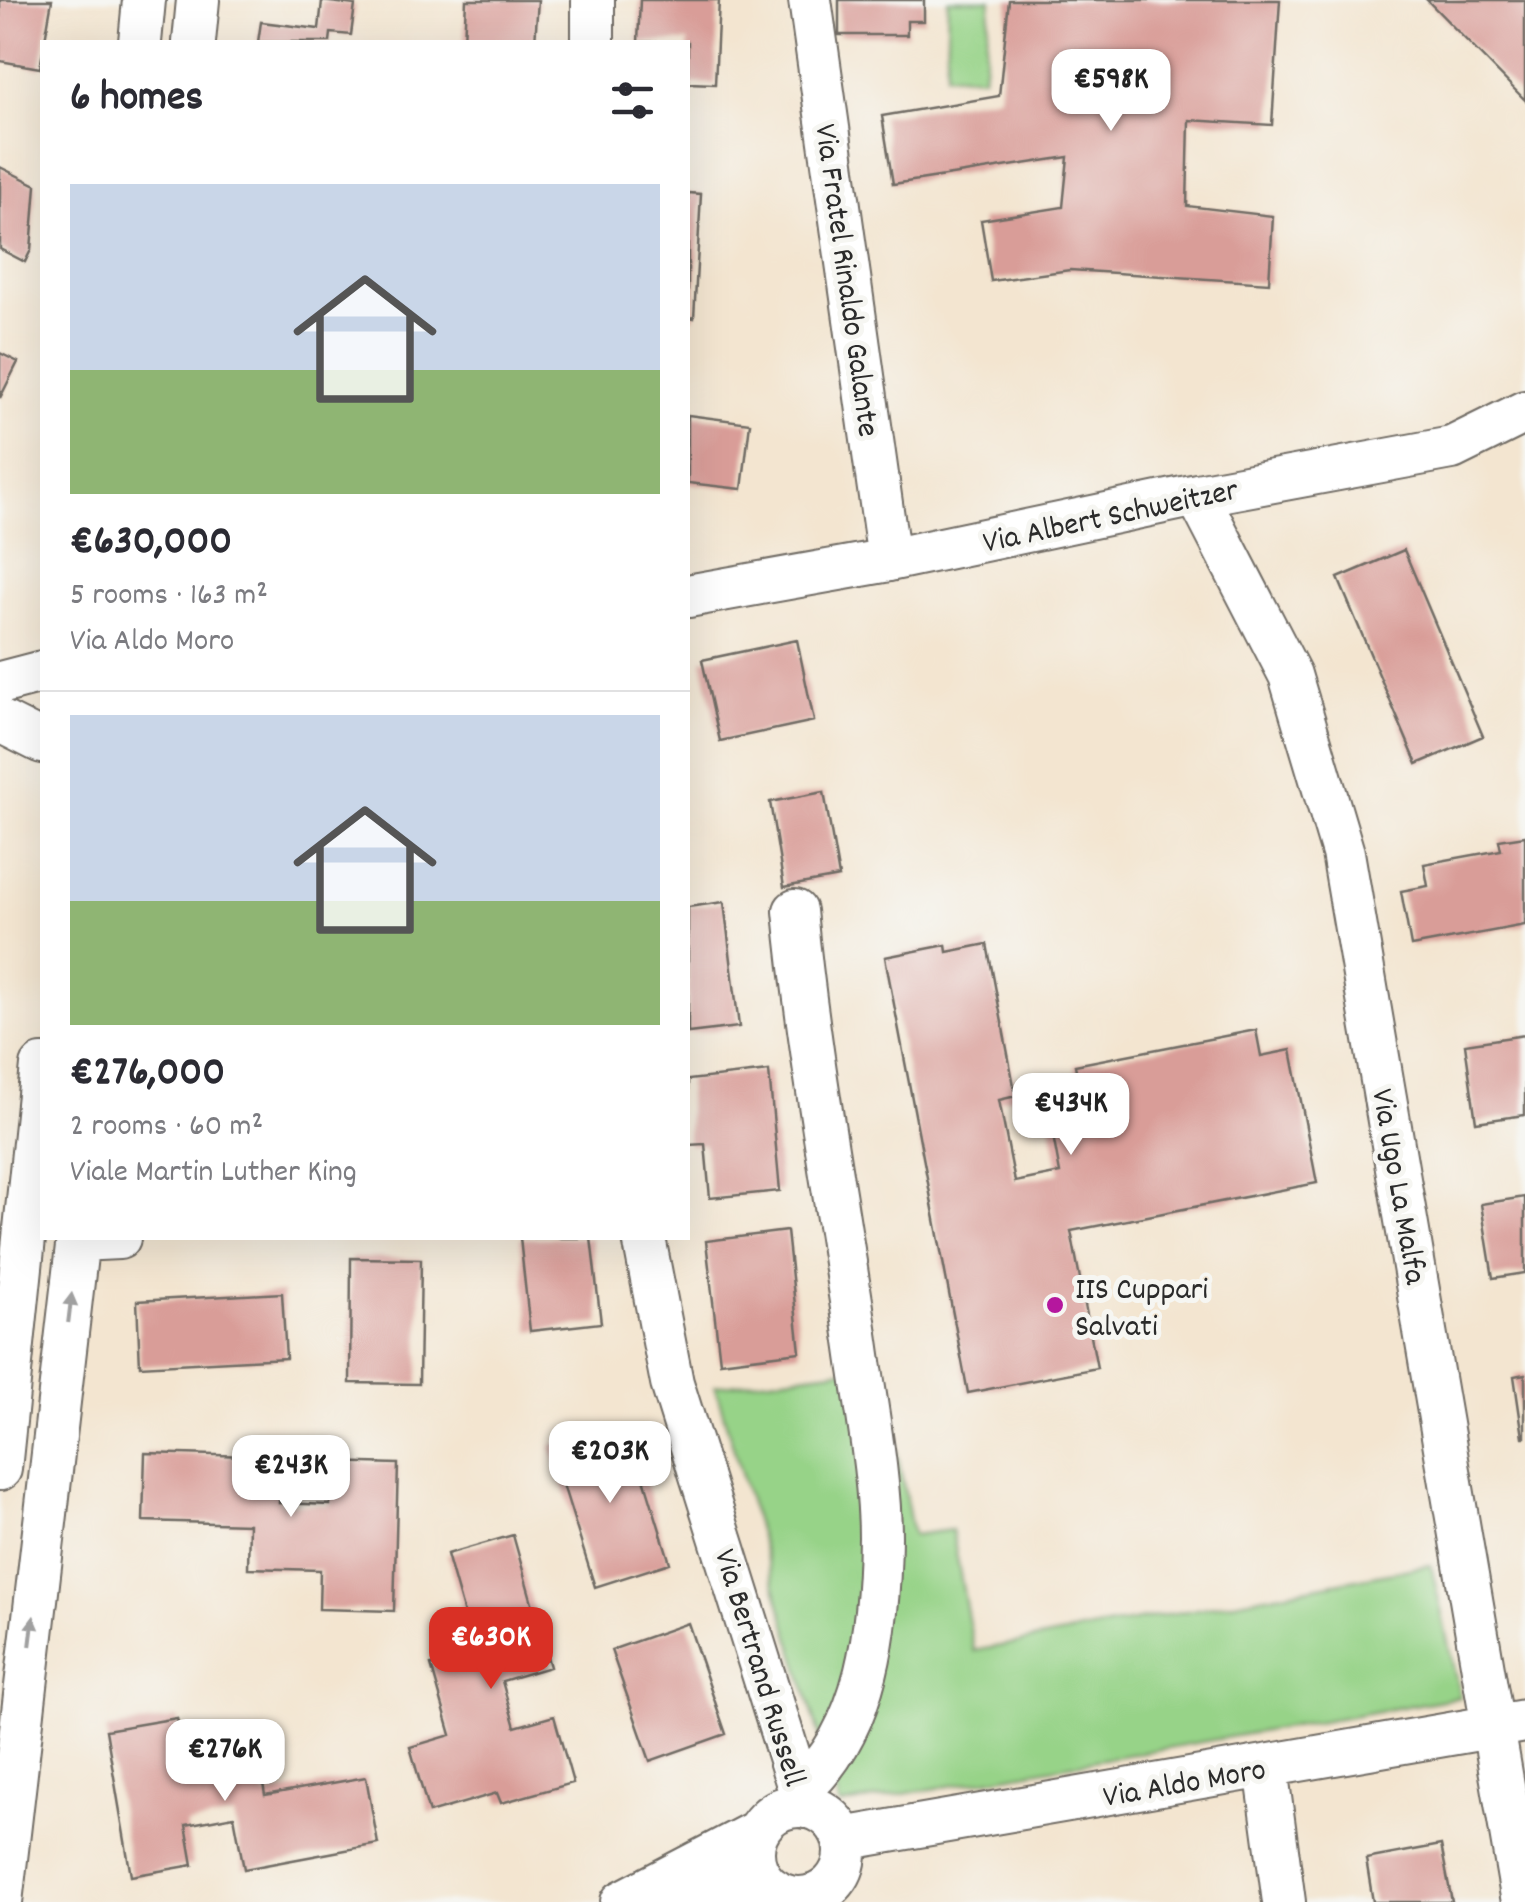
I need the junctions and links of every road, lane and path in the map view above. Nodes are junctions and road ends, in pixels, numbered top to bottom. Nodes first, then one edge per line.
1 (144, 0) edge
2 (198, 0) edge
3 (593, 0) edge
4 (810, 0) edge
5 (140, 40) edge
6 (194, 40) edge
7 (592, 40) edge
8 (1525, 412) edge
9 (1197, 495) junction
10 (889, 560) junction
11 (690, 596) edge
12 (40, 673) edge
13 (0, 683) edge
14 (0, 721) edge
15 (40, 741) edge
16 (795, 911) dead end
17 (40, 1085) edge
18 (91, 1240) edge
19 (644, 1240) edge
20 (0, 1469) edge
21 (1510, 1723) edge
22 (1266, 1768) junction
23 (803, 1798) junction
24 (758, 1831) junction
25 (844, 1871) edge
26 (660, 1884) junction
27 (791, 1897) edge
28 (1, 1902) edge
29 (622, 1902) edge
30 (1284, 1902) edge
31 (1523, 1902) edge

1 - 5 street
2 - 6 street
3 - 7 street
4 - 10 street, Via Fratel Rinaldo Galante
8 - 9 street, Via Albert Schweitzer
9 - 10 street, Via Albert Schweitzer
9 - 21 street, Via Ugo La Malfa
10 - 11 street, Via Albert Schweitzer
12 - 13 street
14 - 15 street
16 - 23 street
17 - 20 street
28 -> 18 street
19 - 23 street, Via Bertrand Russell
21 - 22 street, Via Aldo Moro
21 - 31 street, Via Ugo La Malfa
22 - 25 street, Via Aldo Moro
22 - 30 street
23 - 24 street
23 - 25 street
24 - 26 street
24 - 27 street
25 - 27 street, Via Aldo Moro
26 - 27 street
26 - 29 street

